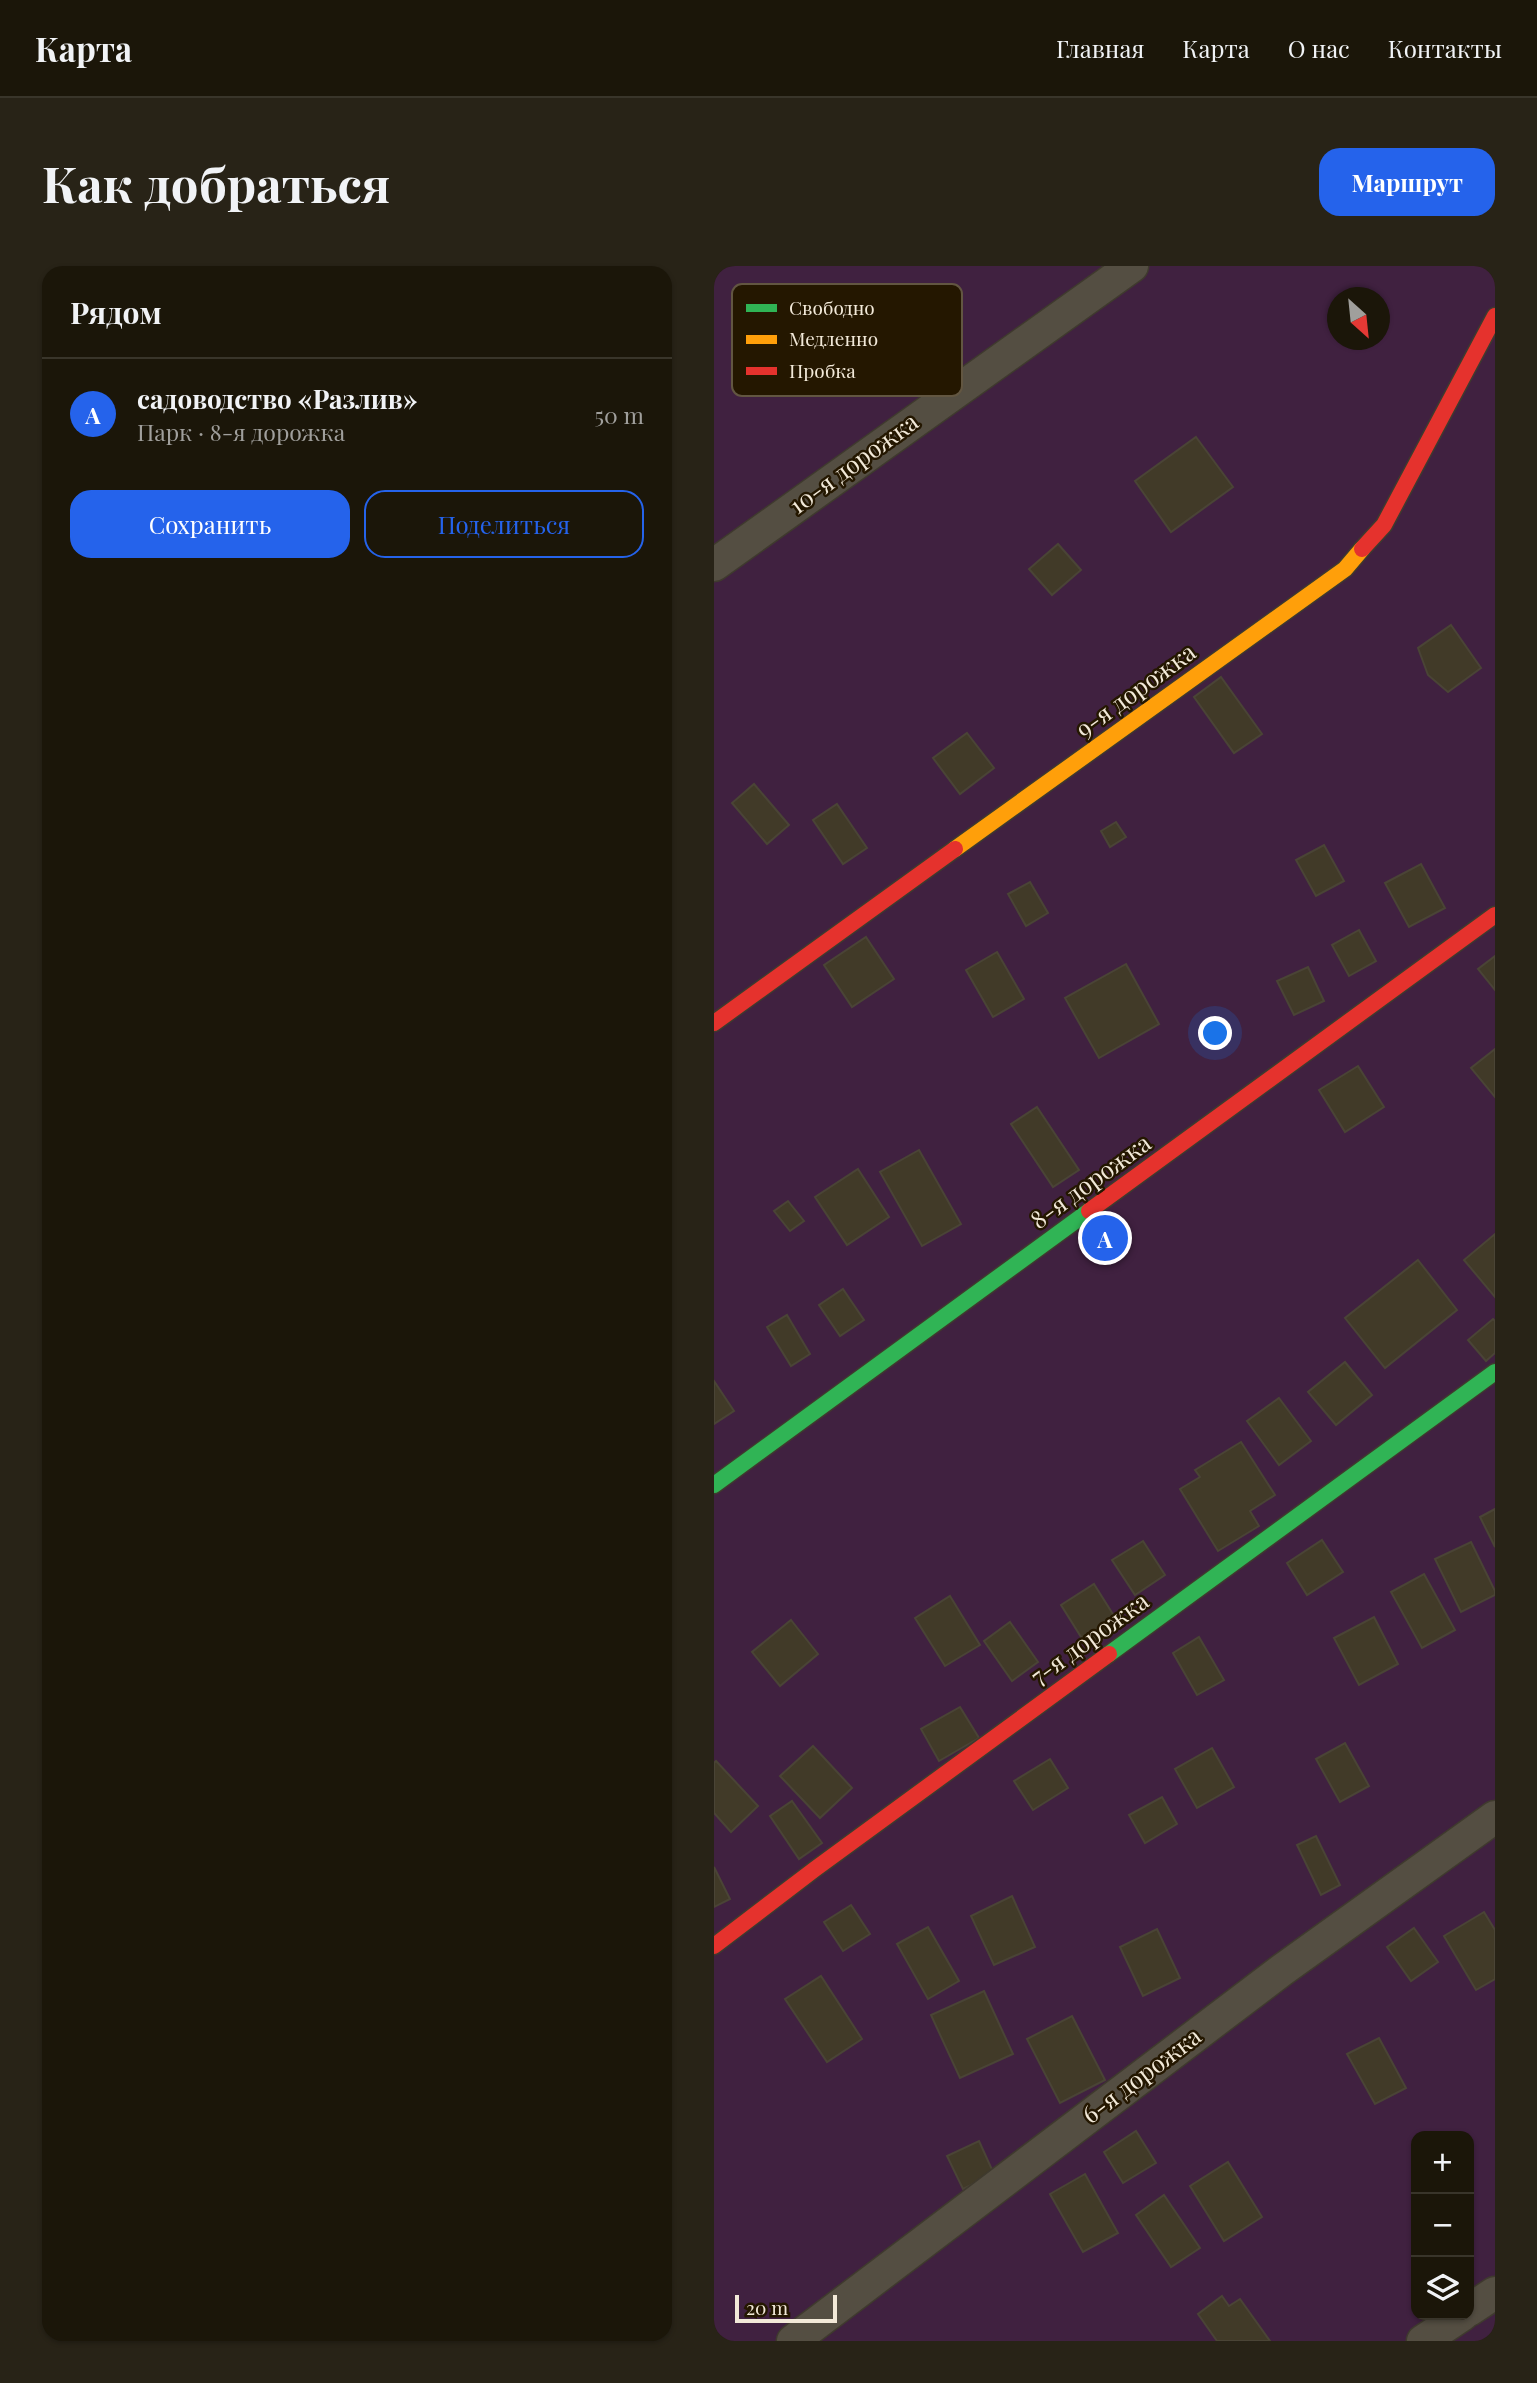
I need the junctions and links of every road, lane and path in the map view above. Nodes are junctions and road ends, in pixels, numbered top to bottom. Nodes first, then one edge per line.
1 (1132, 266) edge
2 (1495, 316) edge
3 (962, 388) edge
4 (950, 396) edge
5 (714, 565) edge
6 (1495, 915) edge
7 (714, 1023) edge
8 (1495, 1371) edge
9 (714, 1485) edge
10 (1495, 1817) edge
11 (714, 1946) edge
12 (1495, 2292) edge
13 (1474, 2307) edge
14 (1454, 2320) edge
15 (793, 2341) edge
16 (1423, 2341) edge

1 - 3 street, 10-я дорожка
2 - 7 street, 9-я дорожка
4 - 5 street, 10-я дорожка
6 - 9 street, 8-я дорожка
8 - 11 street, 7-я дорожка
10 - 15 street, 6-я дорожка
12 - 13 street
14 - 16 street

